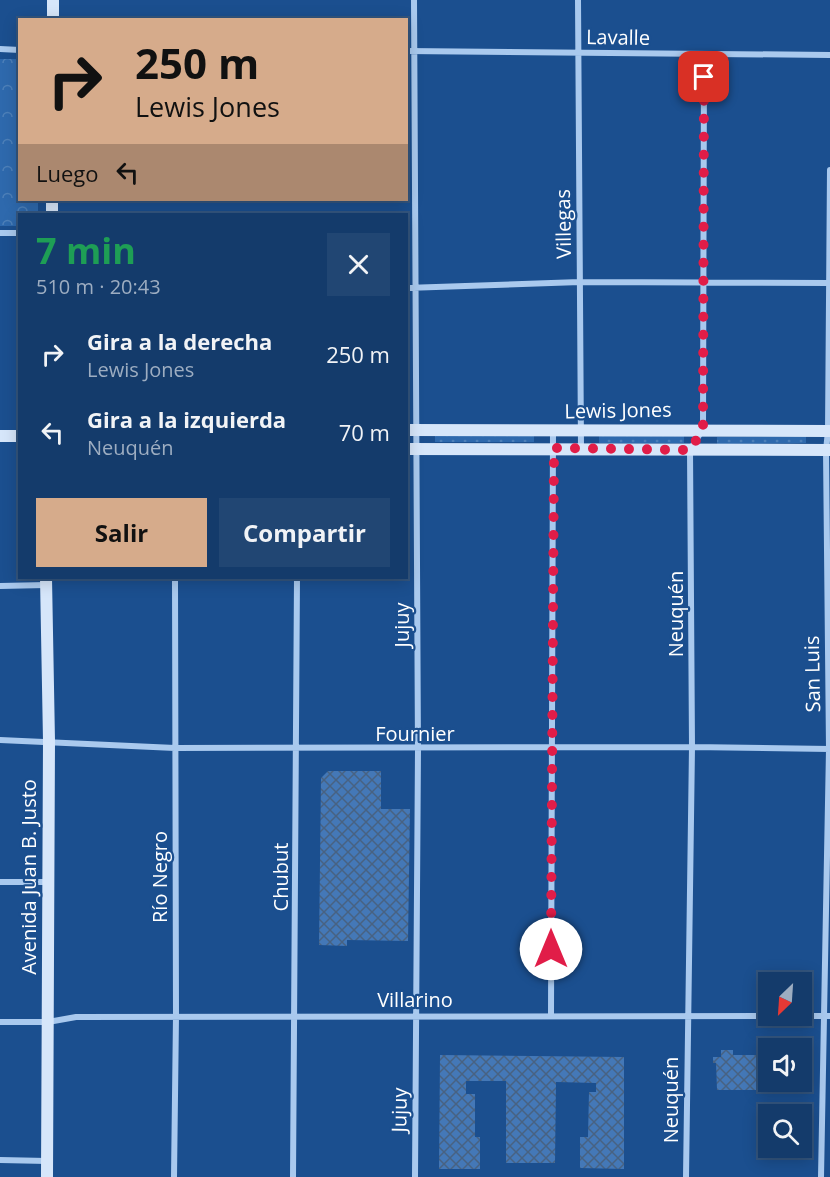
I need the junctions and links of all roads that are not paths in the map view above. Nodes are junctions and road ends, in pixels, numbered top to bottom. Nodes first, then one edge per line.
1 (53, 0) edge
2 (414, 0) edge
3 (578, 0) edge
4 (53, 18) edge
5 (0, 50) edge
6 (18, 50) edge
7 (408, 51) edge
8 (415, 51) junction
9 (578, 53) junction
10 (704, 55) junction
11 (830, 55) edge
12 (408, 148) edge
13 (416, 148) junction
14 (830, 170) edge
15 (0, 233) edge
16 (18, 233) edge
17 (580, 282) junction
18 (705, 283) junction
19 (829, 283) edge
20 (408, 288) edge
21 (418, 288) junction
22 (703, 429) junction
23 (412, 430) edge
24 (581, 430) junction
25 (554, 431) junction
26 (829, 431) edge
27 (0, 436) edge
28 (18, 436) edge
29 (554, 448) junction
30 (581, 448) junction
31 (412, 449) edge
32 (690, 450) junction
33 (828, 450) edge
34 (175, 579) edge
35 (297, 579) edge
36 (46, 581) edge
37 (0, 586) edge
38 (0, 740) edge
39 (49, 741) junction
40 (692, 747) junction
41 (175, 748) junction
42 (552, 748) junction
43 (298, 749) junction
44 (830, 749) edge
45 (418, 750) junction
46 (0, 882) edge
47 (47, 882) junction
48 (417, 1015) junction
49 (296, 1016) junction
50 (550, 1016) junction
51 (687, 1016) junction
52 (826, 1016) edge
53 (176, 1017) junction
54 (0, 1022) edge
55 (48, 1022) junction
56 (0, 1160) edge
57 (47, 1161) junction
58 (47, 1177) edge
59 (174, 1177) edge
60 (293, 1177) edge
61 (415, 1177) edge
62 (686, 1177) edge
63 (821, 1177) edge

1 - 4 main road
2 - 8 street, Jujuy
3 - 9 street, Villegas
5 - 6 street
7 - 8 street, Lavalle
8 - 9 street, Lavalle
8 - 13 street, Jujuy
9 - 10 street, Lavalle
9 - 17 street, Villegas
10 - 11 street, Lavalle
10 - 18 street
12 - 13 street
13 - 21 street, Jujuy
14 - 19 street, San Luis
15 - 16 street
17 - 18 street
17 - 21 street
17 - 24 street, Villegas
18 - 19 street
18 - 22 street
19 - 26 street, San Luis
20 - 21 street
21 - 23 street, Jujuy
22 - 24 main road, Lewis Jones
22 - 26 main road, Lewis Jones
22 - 32 street
23 - 25 main road, Lewis Jones
23 - 31 street, Jujuy
24 - 25 main road, Lewis Jones
24 - 30 street, Villegas
25 - 29 street
26 - 33 street, San Luis
27 - 28 main road
29 - 30 main road, Lewis Jones
29 - 31 main road, Lewis Jones
29 - 42 street
30 - 32 main road, Lewis Jones
31 - 45 street, Jujuy
32 - 33 main road, Lewis Jones
32 - 40 street, Neuquén
33 - 44 street, San Luis
34 - 41 street, Río Negro
35 - 43 street, Chubut
36 - 37 street
36 - 39 main road, Avenida Juan B. Justo
38 - 39 street, Fournier
39 - 41 street, Fournier
39 - 47 main road, Avenida Juan B. Justo
40 - 42 street, Fournier
40 - 44 street, Fournier
40 - 51 street, Neuquén
41 - 43 street, Fournier
41 - 53 street, Río Negro
42 - 45 street, Fournier
42 - 50 street
43 - 45 street, Fournier
43 - 49 street, Chubut
44 - 52 street, San Luis
45 - 48 street, Jujuy
46 - 47 street
47 - 55 main road, Avenida Juan B. Justo
48 - 49 street, Villarino
48 - 50 street, Villarino
48 - 61 street, Jujuy
49 - 53 street, Villarino
49 - 60 street, Chubut
50 - 51 street, Villarino
51 - 52 street, Villarino
51 - 62 street, Neuquén
52 - 63 street, San Luis
53 - 55 street, Villarino
53 - 59 street, Río Negro
54 - 55 street, Villarino
55 - 57 main road, Avenida Juan B. Justo
56 - 57 street
57 - 58 main road, Avenida Juan B. Justo

